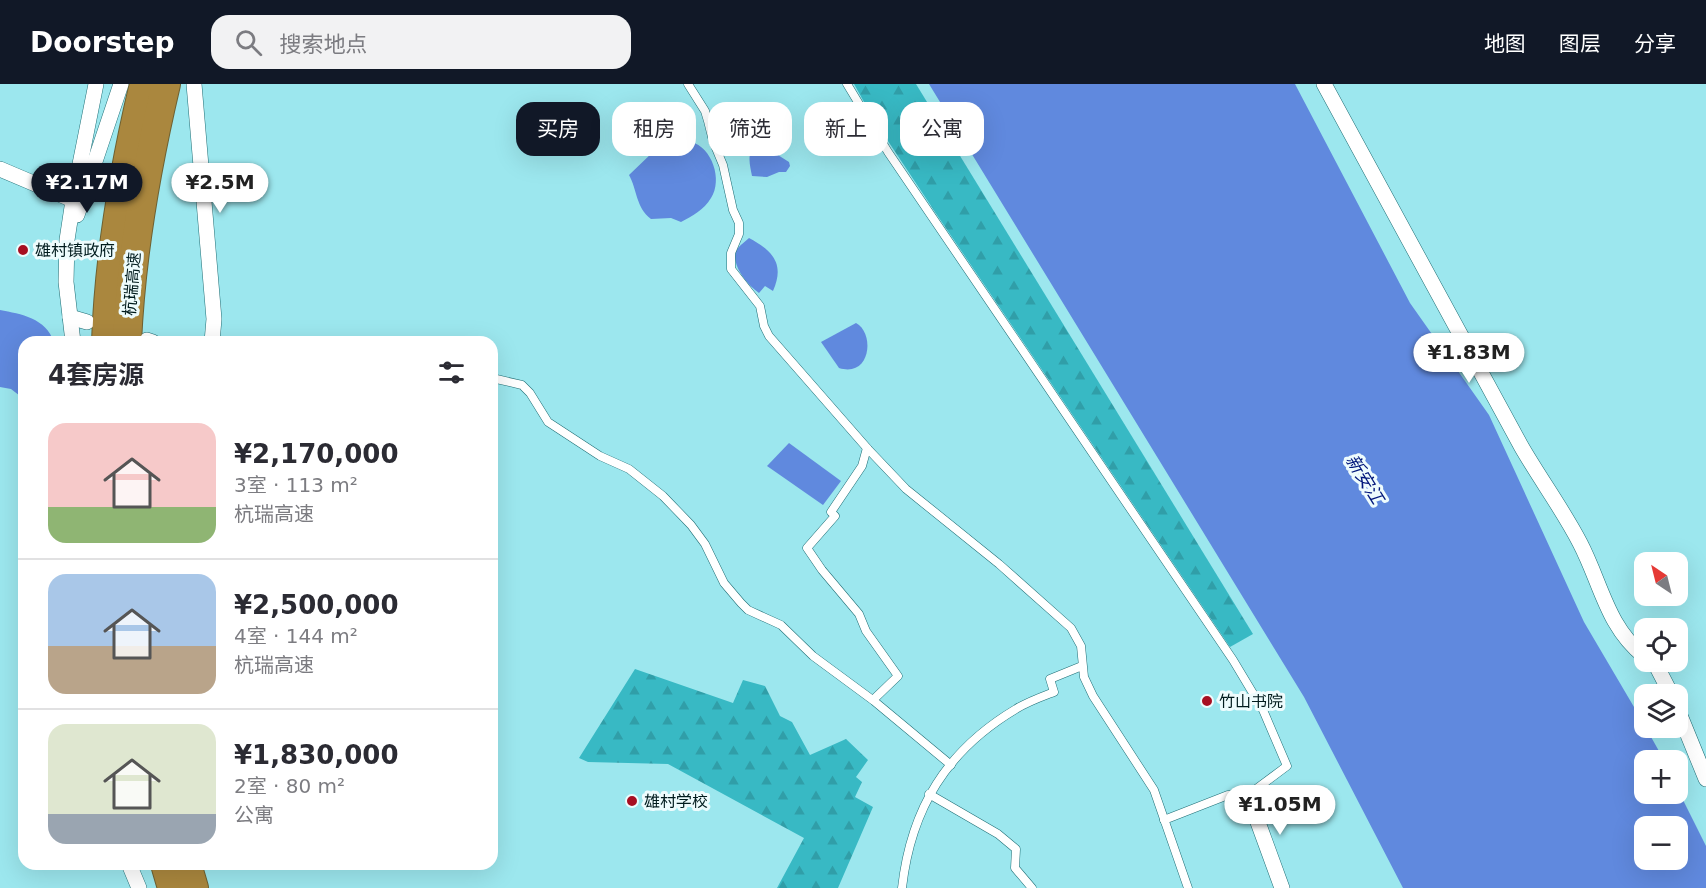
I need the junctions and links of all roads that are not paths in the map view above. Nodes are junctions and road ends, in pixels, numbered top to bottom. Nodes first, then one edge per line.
1 (96, 84) edge
2 (121, 84) edge
3 (144, 84) edge
4 (166, 84) edge
5 (194, 84) edge
6 (688, 84) edge
7 (847, 84) edge
8 (1324, 84) edge
9 (0, 168) edge
10 (73, 200) junction
11 (67, 240) junction
12 (70, 317) junction
13 (97, 332) edge
14 (72, 336) edge
15 (142, 336) edge
16 (213, 336) edge
17 (498, 379) edge
18 (867, 448) junction
19 (1634, 645) edge
20 (1082, 666) junction
21 (873, 700) junction
22 (1688, 735) edge
23 (951, 765) junction
24 (1706, 779) edge
25 (929, 794) junction
26 (1248, 795) junction
27 (1164, 820) junction
28 (132, 870) edge
29 (167, 870) edge
30 (189, 870) edge
31 (139, 888) edge
32 (172, 888) edge
33 (194, 888) edge
34 (902, 888) edge
35 (1032, 888) edge
36 (1188, 888) edge
37 (1282, 888) edge

1 - 10 street
2 - 11 street
3 - 13 highway, 杭瑞高速
4 - 15 highway, 杭瑞高速
5 - 16 street
6 - 18 lane
7 - 26 lane
8 - 19 street
9 - 10 street
10 - 11 street
11 - 12 street
12 - 13 street
12 - 14 street
17 - 21 lane
18 - 20 lane
18 - 21 lane
20 - 23 lane
20 - 27 lane
21 - 23 lane
22 - 24 street
23 - 25 lane
25 - 34 lane
25 - 35 lane
26 - 27 lane
26 - 37 street
27 - 36 lane
28 - 31 street
29 - 32 highway
30 - 33 highway

